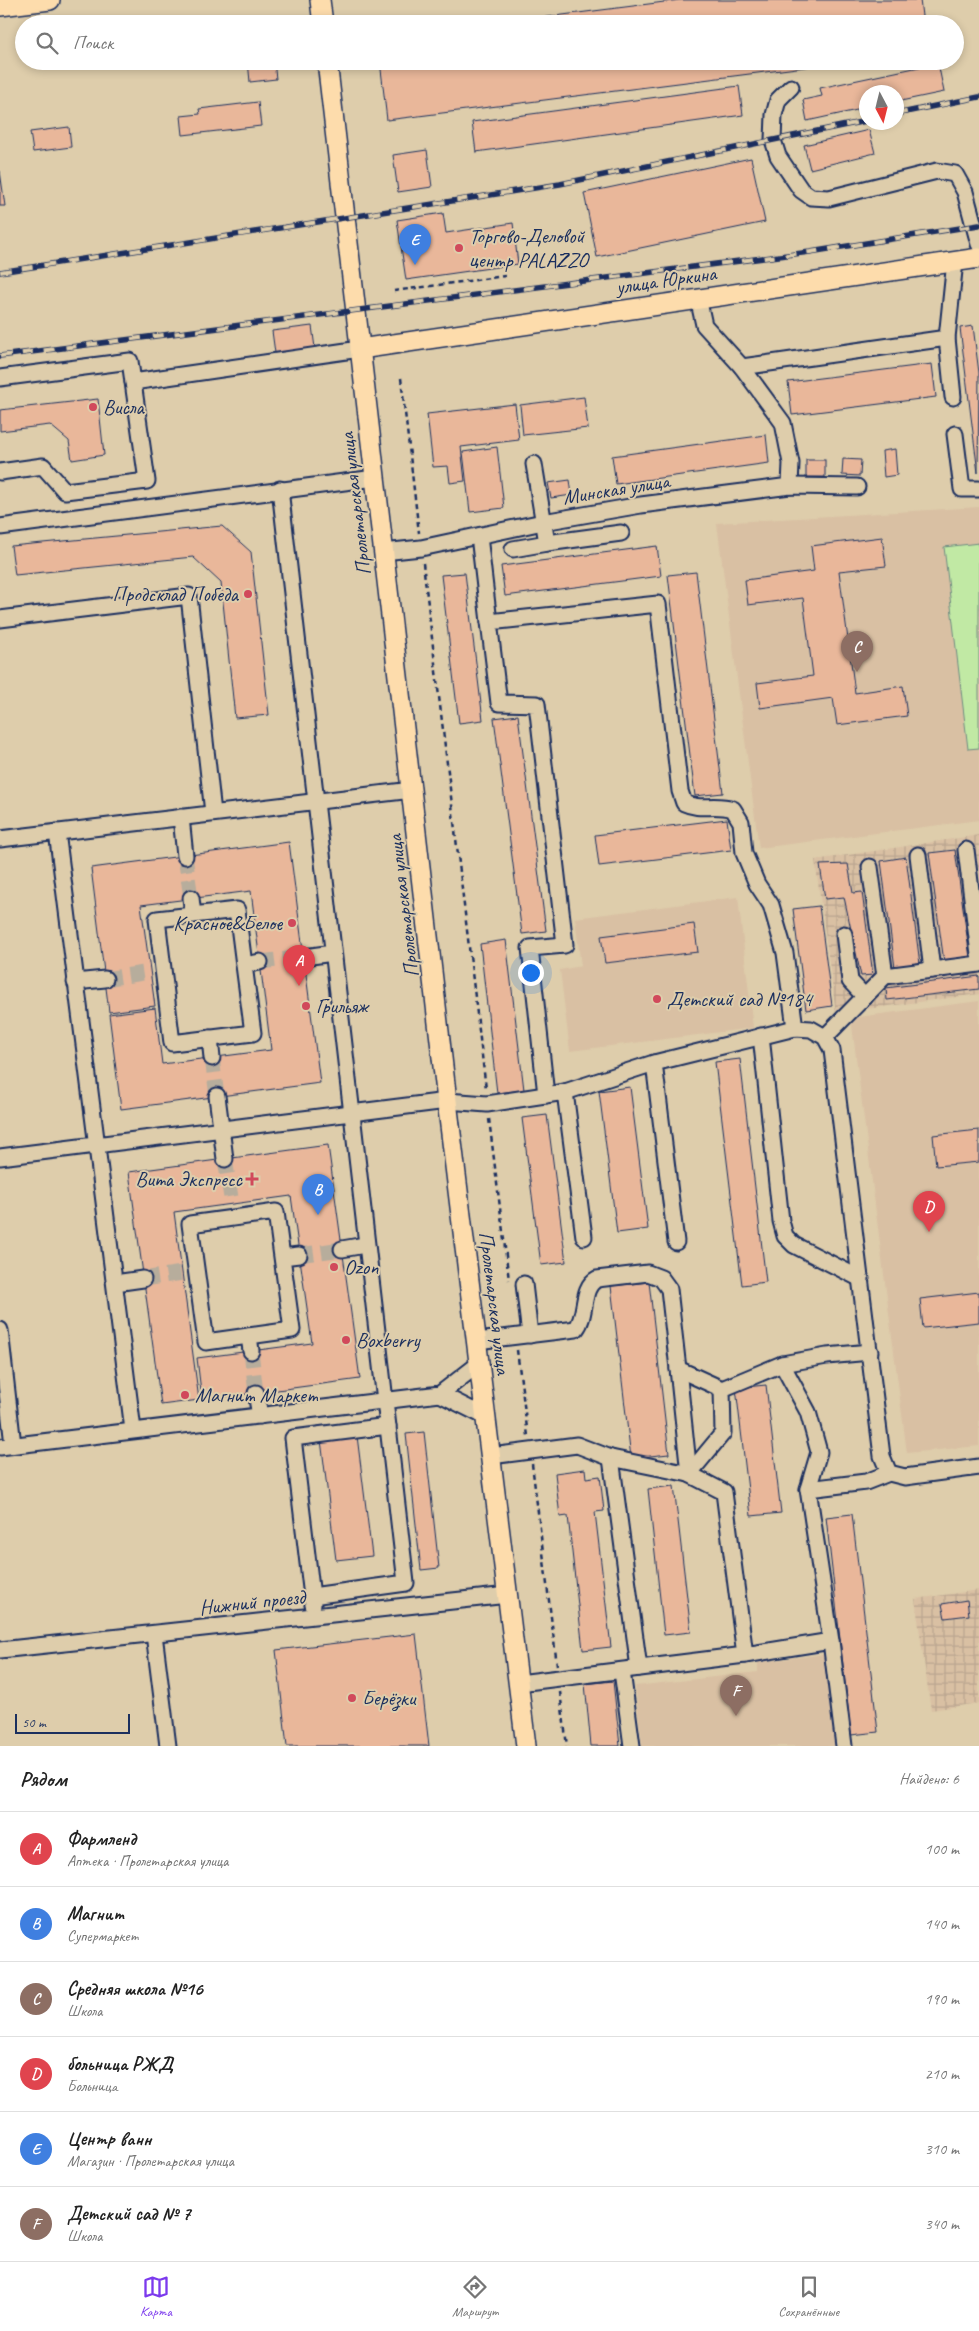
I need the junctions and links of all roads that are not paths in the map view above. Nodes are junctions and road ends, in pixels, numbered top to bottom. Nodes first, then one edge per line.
1 (50, 0) edge
2 (320, 0) edge
3 (0, 6) edge
4 (322, 15) edge
5 (329, 70) edge
6 (791, 87) dead end
7 (979, 244) edge
8 (979, 258) edge
9 (955, 261) junction
10 (698, 298) junction
11 (947, 338) junction
12 (360, 349) junction
13 (742, 367) junction
14 (0, 378) edge
15 (132, 382) junction
16 (952, 397) dead end
17 (955, 434) dead end
18 (534, 464) dead end
19 (0, 472) edge
20 (375, 478) junction
21 (790, 486) junction
22 (857, 487) dead end
23 (280, 489) junction
24 (979, 489) edge
25 (544, 522) junction
26 (0, 527) edge
27 (621, 533) dead end
28 (479, 536) junction
29 (547, 543) junction
30 (513, 549) dead end
31 (383, 552) junction
32 (0, 619) edge
33 (489, 622) junction
34 (412, 790) junction
35 (316, 801) junction
36 (213, 813) junction
37 (181, 817) junction
38 (57, 832) junction
39 (0, 839) edge
40 (966, 850) dead end
41 (918, 854) dead end
42 (185, 856) tunnel mouth
43 (870, 867) dead end
44 (191, 898) tunnel mouth
45 (193, 915) junction
46 (844, 934) dead end
47 (333, 953) junction
48 (979, 954) edge
49 (304, 957) tunnel mouth
50 (260, 962) tunnel mouth
51 (979, 964) edge
52 (244, 965) junction
53 (932, 970) junction
54 (885, 976) junction
55 (105, 978) tunnel mouth
56 (75, 982) junction
57 (865, 997) junction
58 (794, 1028) junction
59 (761, 1036) junction
60 (825, 1037) junction
61 (210, 1038) junction
62 (212, 1058) tunnel mouth
63 (654, 1063) junction
64 (565, 1092) junction
65 (546, 1095) junction
66 (217, 1096) tunnel mouth
67 (447, 1101) junction
68 (352, 1113) junction
69 (221, 1128) junction
70 (96, 1144) junction
71 (0, 1157) edge
72 (225, 1159) tunnel mouth
73 (584, 1237) dead end
74 (676, 1242) dead end
75 (365, 1245) junction
76 (342, 1249) tunnel mouth
77 (300, 1255) tunnel mouth
78 (282, 1257) junction
79 (143, 1279) tunnel mouth
80 (861, 1280) junction
81 (115, 1284) junction
82 (517, 1286) road end
83 (0, 1330) edge
84 (523, 1336) junction
85 (477, 1341) junction
86 (870, 1352) junction
87 (480, 1363) junction
88 (782, 1364) junction
89 (678, 1369) junction
90 (722, 1390) junction
91 (256, 1393) tunnel mouth
92 (440, 1394) junction
93 (385, 1400) junction
94 (260, 1416) junction
95 (486, 1417) junction
96 (388, 1426) junction
97 (133, 1430) junction
98 (7, 1446) edge
99 (492, 1456) junction
100 (611, 1458) junction
101 (979, 1468) edge
102 (889, 1473) junction
103 (689, 1474) junction
104 (808, 1489) junction
105 (508, 1595) junction
106 (312, 1596) junction
107 (314, 1616) junction
108 (154, 1634) junction
109 (831, 1641) junction
110 (0, 1650) edge
111 (745, 1655) junction
112 (639, 1668) junction
113 (622, 1670) junction
114 (519, 1683) junction
115 (168, 1746) edge
116 (526, 1746) edge
117 (632, 1746) edge
118 (844, 1746) edge

1 - 3 main road
2 - 4 main road
5 - 12 main road, Пролетарская улица
6 - 7 street
8 - 9 main road, улица Юркина
9 - 10 main road, улица Юркина
9 - 11 street
10 - 12 main road, улица Юркина
10 - 13 street
11 - 13 street
11 - 16 street
12 - 15 street
12 - 20 main road, Пролетарская улица
13 - 21 street
14 - 15 street
15 - 19 street
17 - 24 street
18 - 25 street
20 - 23 street
20 - 31 main road, Пролетарская улица
21 - 22 street, Минская улица
21 - 25 street, Минская улица
23 - 26 street
23 - 35 street
25 - 28 street, Минская улица
25 - 29 street
27 - 29 street
28 - 31 street, Минская улица
28 - 33 street
29 - 30 street
31 - 34 main road, Пролетарская улица
32 - 36 street
33 - 58 street
33 - 65 street
34 - 35 street
34 - 67 main road, Пролетарская улица
35 - 36 street
35 - 47 street
36 - 37 street
37 - 38 street
37 - 42 street
38 - 39 street
38 - 56 street
40 - 48 street
41 - 53 street
43 - 54 street
44 - 45 street
45 - 52 street
45 - 61 street
46 - 57 street
47 - 49 street
47 - 68 street
50 - 52 street
51 - 53 street
52 - 61 street
53 - 54 street
54 - 57 street
55 - 56 street
56 - 70 street
57 - 60 street
58 - 59 street
58 - 60 street
59 - 63 street
59 - 80 street
60 - 80 street
61 - 62 street
63 - 64 street
63 - 74 street
64 - 65 street
64 - 73 street
65 - 67 street
66 - 69 street
67 - 68 street
67 - 85 main road, Пролетарская улица
68 - 69 street
68 - 75 street
69 - 70 street
69 - 72 street
70 - 71 street
70 - 81 street
75 - 76 street
75 - 93 street
77 - 78 street
78 - 78 street
79 - 81 street
80 - 86 street
81 - 97 street
82 - 84 street
83 - 98 street
84 - 85 street
84 - 89 street
85 - 87 main road, Пролетарская улица
86 - 88 street
86 - 102 street
87 - 92 street
87 - 95 main road, Пролетарская улица
88 - 90 street
88 - 104 street
89 - 90 street
89 - 103 street
90 - 103 street
91 - 94 street
92 - 93 street
92 - 95 street
93 - 94 street
93 - 96 street
94 - 97 street
95 - 99 main road, Пролетарская улица
96 - 106 street
96 - 106 street
97 - 98 street
99 - 100 street
99 - 105 main road, Пролетарская улица
100 - 103 street
100 - 112 street
101 - 102 street
102 - 104 street
103 - 111 street
104 - 109 street
105 - 107 street, Нижний проезд
105 - 114 main road, Пролетарская улица
106 - 107 street
107 - 108 street, Нижний проезд
108 - 110 street, Нижний проезд
108 - 115 street
109 - 111 street
109 - 118 street
111 - 112 street
112 - 113 street
113 - 114 street
113 - 117 street
114 - 116 main road, Пролетарская улица

